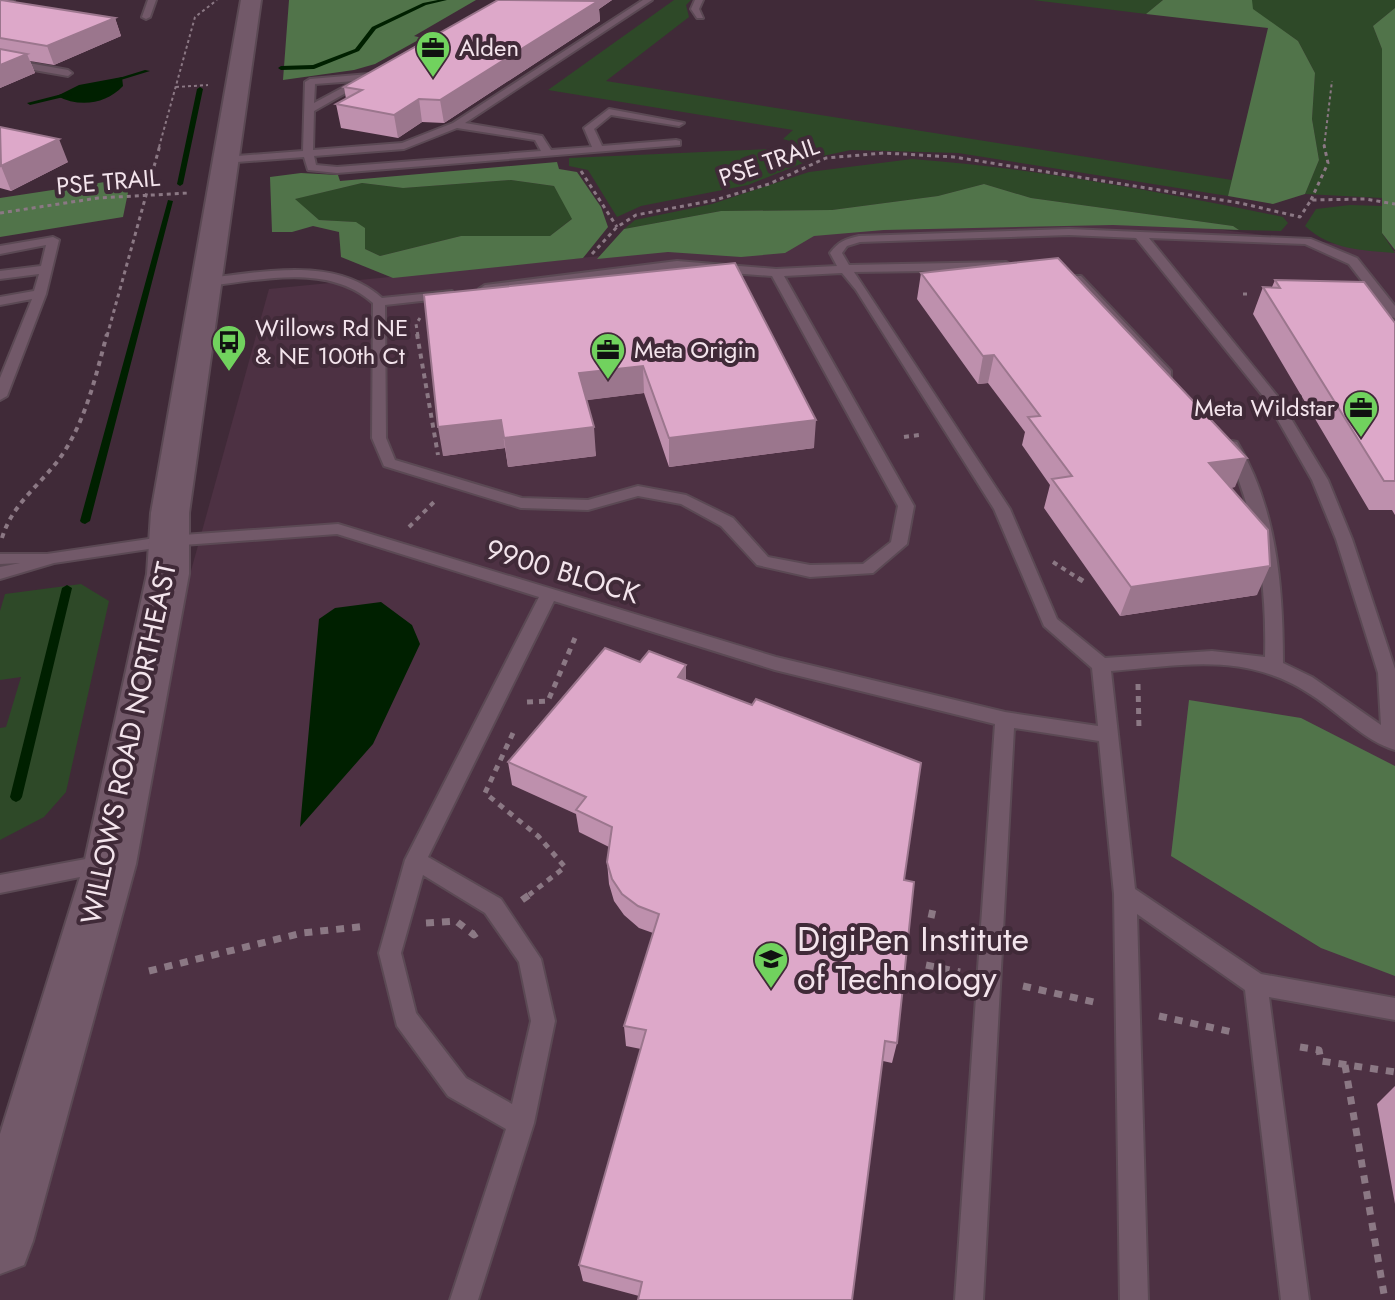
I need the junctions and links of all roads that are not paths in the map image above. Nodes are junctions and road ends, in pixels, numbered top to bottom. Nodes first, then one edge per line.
1 (10, 0) edge
2 (152, 0) edge
3 (251, 0) edge
4 (648, 0) edge
5 (699, 0) edge
6 (0, 4) edge
7 (700, 16) dead end
8 (146, 17) dead end
9 (0, 61) edge
10 (382, 69) edge
11 (68, 73) dead end
12 (369, 77) junction
13 (309, 110) junction
14 (679, 123) dead end
15 (456, 125) junction
16 (676, 143) dead end
17 (598, 148) junction
18 (547, 152) junction
19 (308, 153) junction
20 (222, 175) junction
21 (1139, 234) junction
22 (0, 250) edge
23 (1014, 265) edge
24 (46, 269) junction
25 (845, 269) junction
26 (1063, 271) edge
27 (776, 273) junction
28 (0, 275) edge
29 (208, 282) junction
30 (475, 291) edge
31 (461, 293) edge
32 (40, 294) junction
33 (0, 301) edge
34 (379, 302) junction
35 (1395, 314) edge
36 (1181, 390) edge
37 (0, 396) edge
38 (1221, 433) edge
39 (169, 541) junction
40 (52, 558) junction
41 (0, 559) edge
42 (0, 573) edge
43 (549, 594) junction
44 (1101, 665) junction
45 (1274, 666) junction
46 (1005, 719) junction
47 (1106, 735) junction
48 (1394, 742) edge
49 (416, 860) junction
50 (110, 864) junction
51 (0, 884) edge
52 (1125, 894) junction
53 (1256, 984) junction
54 (1395, 1009) edge
55 (521, 1123) junction
56 (0, 1241) edge
57 (464, 1300) edge
58 (969, 1300) edge
59 (1134, 1300) edge
60 (1295, 1300) edge

1 - 6 lane
2 - 8 lane
3 - 20 main road, WILLOWS ROAD NORTHEAST
4 - 15 lane
5 - 7 lane
9 - 11 lane
10 - 12 lane
12 - 13 lane
12 - 13 lane
13 - 19 lane
14 - 17 lane
15 - 18 lane
15 - 19 lane
16 - 17 lane
17 - 18 lane
18 - 19 lane
19 - 20 lane
20 - 29 main road, WILLOWS ROAD NORTHEAST
21 - 25 lane
21 - 35 lane
21 - 48 lane
22 - 24 lane
23 - 25 lane
24 - 28 lane
24 - 32 lane
25 - 27 lane
25 - 44 lane
26 - 36 lane
27 - 30 lane
27 - 34 lane
29 - 34 lane
29 - 39 main road, WILLOWS ROAD NORTHEAST
31 - 34 lane
32 - 33 lane
32 - 37 lane
38 - 45 lane
39 - 40 lane, 9900 BLOCK
39 - 43 lane, 9900 BLOCK
39 - 50 main road, WILLOWS ROAD NORTHEAST
40 - 41 lane
40 - 42 lane, 9900 BLOCK
43 - 46 lane, 9900 BLOCK
43 - 49 lane
44 - 45 lane
44 - 47 lane
45 - 48 lane
46 - 47 lane, 9900 BLOCK
46 - 58 lane
47 - 52 lane
49 - 55 lane
49 - 55 lane
50 - 51 lane
50 - 56 main road, WILLOWS ROAD NORTHEAST
52 - 53 lane
52 - 59 lane
53 - 54 lane
53 - 60 lane
55 - 57 lane

